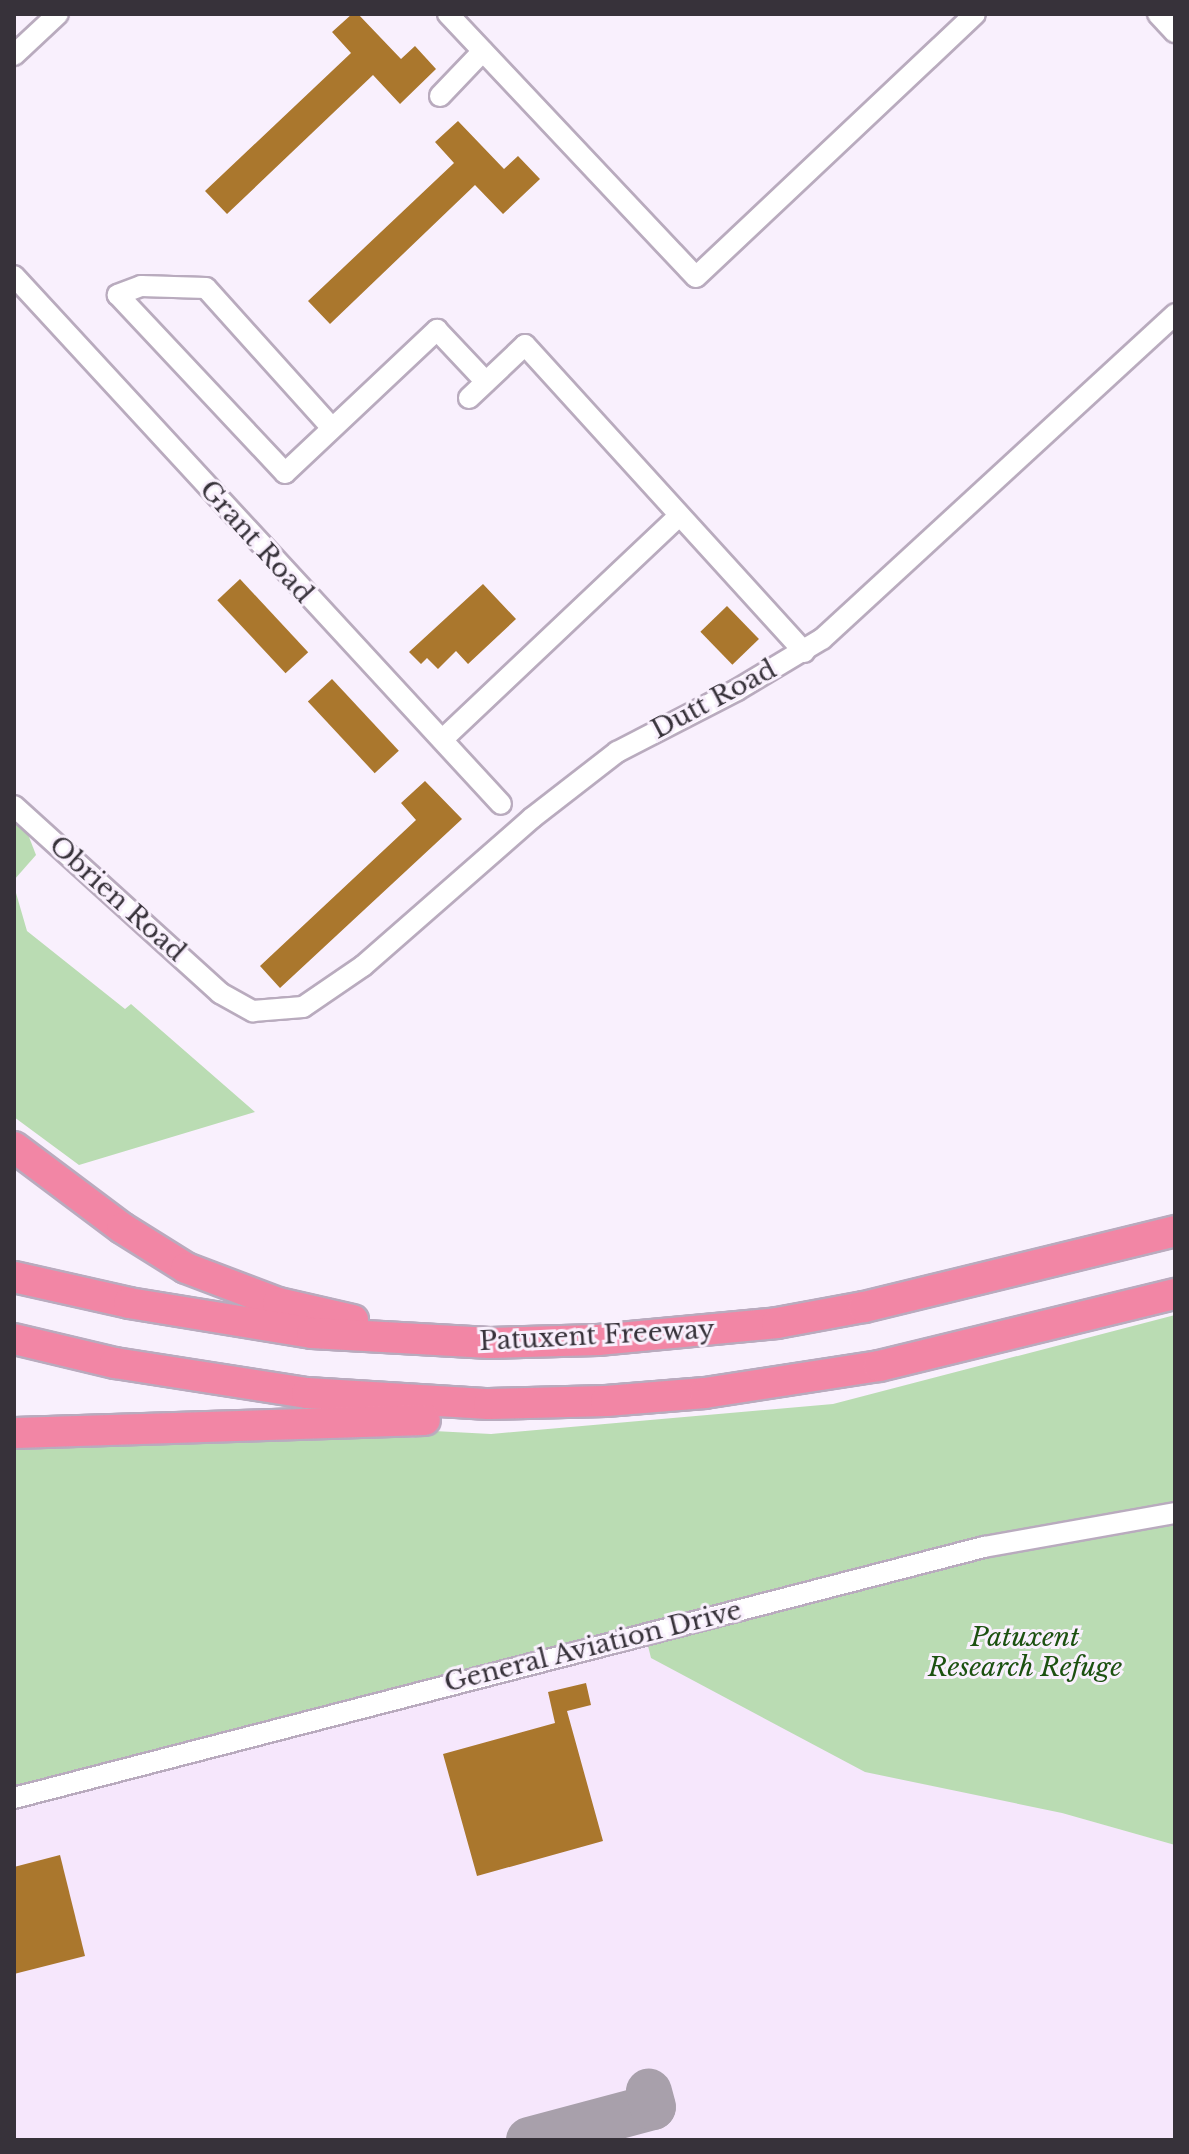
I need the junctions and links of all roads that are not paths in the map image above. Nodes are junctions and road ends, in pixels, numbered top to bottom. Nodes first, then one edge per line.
1 (58, 14) edge
2 (448, 14) edge
3 (975, 14) edge
4 (1158, 14) edge
5 (1175, 32) edge
6 (483, 51) junction
7 (15, 52) edge
8 (440, 96) dead end
9 (14, 276) edge
10 (1175, 314) edge
11 (486, 382) junction
12 (469, 398) dead end
13 (332, 428) junction
14 (679, 516) junction
15 (804, 652) junction
16 (443, 739) junction
17 (501, 804) dead end
18 (14, 806) edge
19 (220, 993) joint
20 (14, 1147) edge
21 (1175, 1231) edge
22 (14, 1277) edge
23 (1175, 1294) edge
24 (698, 1332) junction
25 (14, 1339) edge
26 (705, 1393) junction
27 (14, 1433) edge
28 (1175, 1513) edge
29 (14, 1798) edge

1 - 7 street
2 - 6 street
3 - 6 street
4 - 5 street
6 - 8 street
9 - 16 street, Grant Road
10 - 15 street, Dutt Road
11 - 12 street
11 - 13 street
11 - 14 street
13 - 13 street
14 - 15 street
14 - 16 street
15 - 19 street, Dutt Road
16 - 17 street, Grant Road
18 - 19 street, Obrien Road
20 - 24 highway
21 - 24 highway, Patuxent Freeway
22 - 24 highway, Patuxent Freeway
23 - 26 highway
25 - 26 highway
26 - 27 highway
28 - 29 street, General Aviation Drive

